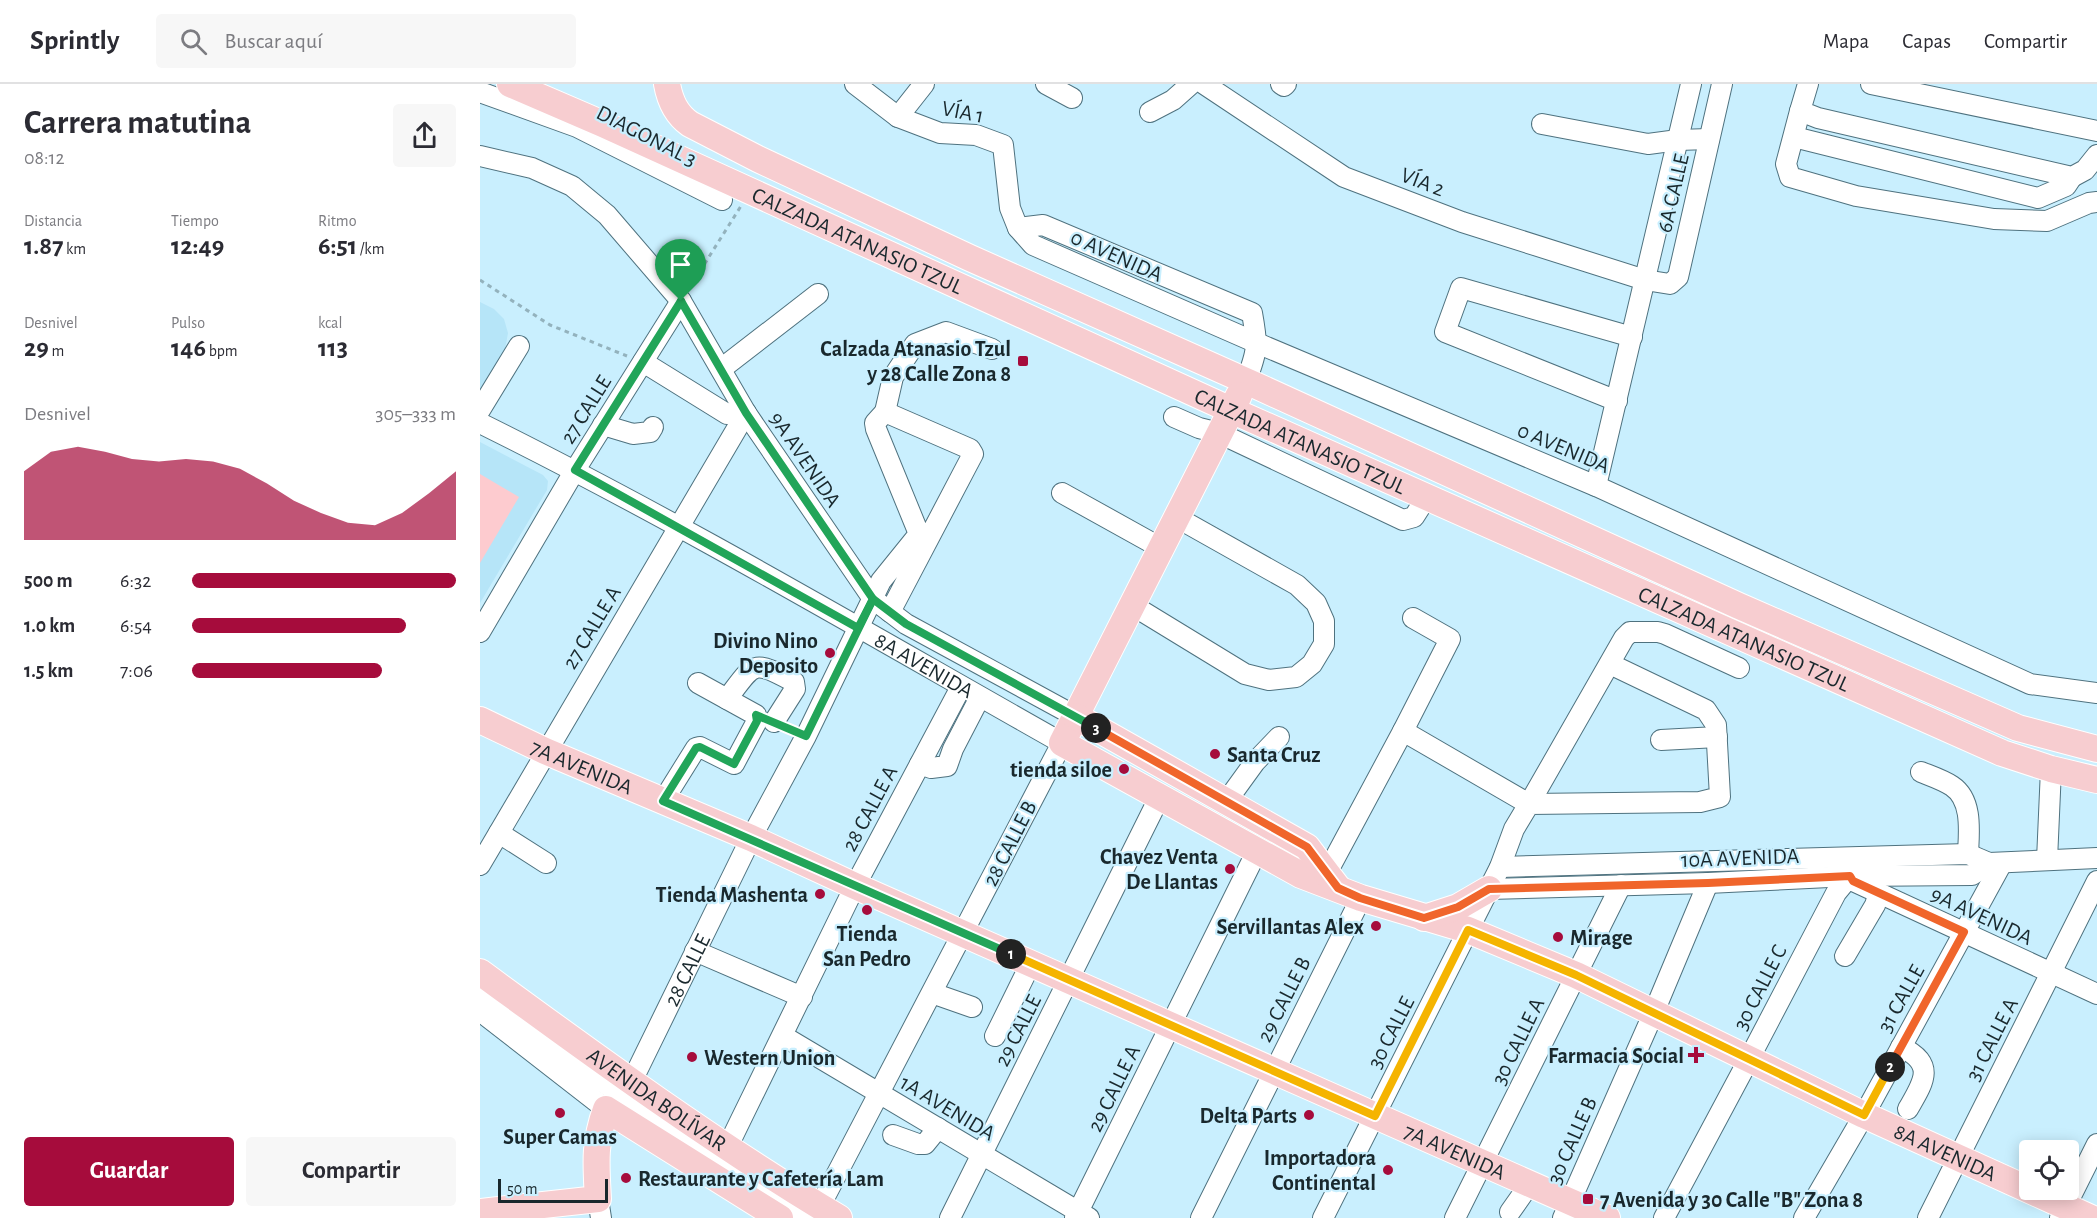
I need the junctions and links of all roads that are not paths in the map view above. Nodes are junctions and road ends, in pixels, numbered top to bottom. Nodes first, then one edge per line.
1 (510, 84) edge
2 (667, 84) edge
3 (855, 84) edge
4 (924, 84) edge
5 (1046, 84) edge
6 (1191, 84) edge
7 (1204, 84) edge
8 (1281, 84) edge
9 (1286, 84) edge
10 (1691, 84) edge
11 (1722, 84) edge
12 (1808, 84) edge
13 (1871, 84) edge
14 (480, 93) edge
15 (1072, 98) dead end
16 (1800, 111) junction
17 (1150, 112) dead end
18 (898, 117) junction
19 (1542, 124) dead end
20 (2097, 131) edge
21 (1794, 137) junction
22 (1709, 139) junction
23 (1678, 140) junction
24 (1002, 145) joint
25 (2097, 155) edge
26 (480, 156) edge
27 (2072, 177) junction
28 (722, 200) dead end
29 (2097, 202) edge
30 (1018, 228) junction
31 (1645, 280) junction
32 (818, 294) dead end
33 (681, 301) junction
34 (1252, 313) joint
35 (1632, 337) junction
36 (1257, 343) junction
37 (519, 346) dead end
38 (992, 349) dead end
39 (643, 362) junction
40 (721, 369) junction
41 (1246, 381) junction
42 (1617, 401) junction
43 (480, 410) edge
44 (885, 412) junction
45 (746, 413) junction
46 (1174, 417) dead end
47 (1225, 421) junction
48 (480, 423) edge
49 (603, 424) junction
50 (653, 427) dead end
51 (575, 470) junction
52 (1596, 486) junction
53 (1062, 493) dead end
54 (1176, 517) junction
55 (678, 527) junction
56 (1161, 548) junction
57 (894, 581) junction
58 (873, 599) junction
59 (1132, 605) junction
60 (890, 612) junction
61 (1413, 618) dead end
62 (858, 628) junction
63 (480, 632) edge
64 (1610, 664) junction
65 (1739, 668) dead end
66 (698, 683) dead end
67 (961, 687) junction
68 (2097, 693) edge
69 (980, 697) junction
70 (727, 699) junction
71 (1075, 716) junction
72 (765, 719) junction
73 (480, 720) edge
74 (1403, 731) junction
75 (806, 736) junction
76 (1280, 737) dead end
77 (1717, 737) junction
78 (1662, 740) dead end
79 (1062, 743) junction
80 (2097, 749) edge
81 (546, 751) junction
82 (920, 764) junction
83 (2051, 769) junction
84 (1921, 772) dead end
85 (2097, 780) edge
86 (1160, 798) junction
87 (663, 801) junction
88 (1226, 802) junction
89 (1529, 804) junction
90 (499, 833) junction
91 (751, 838) junction
92 (1257, 851) junction
93 (1968, 854) junction
94 (2097, 858) edge
95 (2047, 860) junction
96 (546, 863) dead end
97 (1995, 863) junction
98 (480, 866) edge
99 (1850, 876) junction
100 (1494, 878) junction
101 (2097, 881) edge
102 (1708, 883) junction
103 (1337, 885) junction
104 (1621, 885) junction
105 (855, 886) junction
106 (1879, 893) junction
107 (1424, 918) junction
108 (1468, 930) junction
109 (1964, 932) junction
110 (963, 933) junction
111 (695, 951) junction
112 (1845, 956) dead end
113 (1036, 965) junction
114 (480, 972) edge
115 (2051, 973) junction
116 (1576, 975) junction
117 (1069, 980) junction
118 (480, 993) edge
119 (932, 993) junction
120 (2097, 994) edge
121 (802, 997) junction
122 (972, 1007) dead end
123 (480, 1011) edge
124 (1654, 1012) junction
125 (1171, 1025) junction
126 (783, 1036) junction
127 (1002, 1038) dead end
128 (1901, 1047) junction
129 (1749, 1059) junction
130 (1274, 1071) junction
131 (631, 1083) junction
132 (880, 1094) junction
133 (606, 1109) junction
134 (1908, 1109) dead end
135 (1864, 1115) junction
136 (1375, 1116) junction
137 (938, 1128) junction
138 (893, 1135) dead end
139 (2097, 1144) edge
140 (727, 1148) junction
141 (982, 1154) junction
142 (1958, 1158) junction
143 (1482, 1164) junction
144 (1526, 1184) junction
145 (599, 1208) edge
146 (1566, 1210) edge
147 (480, 1212) edge
148 (1510, 1212) dead end
149 (2063, 1213) edge
150 (822, 1214) edge
151 (1081, 1216) edge
152 (780, 1218) edge
153 (950, 1218) edge
154 (1201, 1218) edge
155 (1323, 1218) edge
156 (1455, 1218) edge
157 (1607, 1218) edge
158 (1664, 1218) edge
159 (1804, 1218) edge
160 (1928, 1218) edge
161 (2091, 1218) edge

1 - 47 main road, CALZADA ATANASIO TZUL
2 - 41 main road, CALZADA ATANASIO TZUL
3 - 18 street, VÍA 1
4 - 18 street
5 - 15 street
6 - 17 street
7 - 31 street, VÍA 2
8 - 9 street
10 - 23 street, 6A CALLE
11 - 22 street, 6A CALLE
12 - 16 street
13 - 20 street
14 - 28 street, DIAGONAL 3
16 - 21 street
16 - 27 street
18 - 24 street, VÍA 1
19 - 23 street
21 - 27 street
21 - 29 street
22 - 23 street
22 - 31 street, 6A CALLE
23 - 31 street, 6A CALLE
24 - 30 street, 0 AVENIDA
25 - 27 street
26 - 33 street
30 - 34 street, 0 AVENIDA
30 - 36 street, 0 AVENIDA
31 - 35 street, 6A CALLE
32 - 40 street
33 - 39 street, 27 CALLE
33 - 40 street
34 - 36 street, 28 CALLE B
35 - 42 street, 6A CALLE
35 - 42 street
36 - 41 street, 28 CALLE B
36 - 52 street, 0 AVENIDA
37 - 43 street
38 - 44 street
39 - 45 street, 9A AVENIDA
39 - 49 street, 27 CALLE
40 - 45 street
41 - 47 main road, 28 CALLE B
41 - 80 main road, CALZADA ATANASIO TZUL
42 - 52 street, 6A CALLE
44 - 57 street
44 - 57 street
45 - 55 street, 27 CALLE A
45 - 58 street, 9A AVENIDA
46 - 47 street
47 - 54 main road, 28 CALLE B
47 - 83 main road, CALZADA ATANASIO TZUL
48 - 51 street, 8A AVENIDA
49 - 50 street
49 - 51 street, 27 CALLE
51 - 55 street, 8A AVENIDA
51 - 63 street, 27 CALLE
52 - 68 street, 0 AVENIDA
53 - 56 street
54 - 56 main road, 28 CALLE B
54 - 59 street
55 - 62 street, 8A AVENIDA
55 - 81 street, 27 CALLE A
56 - 59 main road, 28 CALLE B
57 - 58 street, 28 CALLE
57 - 60 street
58 - 60 street, 8A AVENIDA
58 - 62 street, 28 CALLE
59 - 71 main road, 28 CALLE B
60 - 71 street, 8A AVENIDA
61 - 74 street, 29 CALLE B
62 - 67 street, 8A AVENIDA
62 - 75 street, 28 CALLE
64 - 65 street, 30 CALLE
64 - 77 street
64 - 89 street, 30 CALLE
66 - 70 street
67 - 69 street, 8A AVENIDA
67 - 82 street, 28 CALLE A
69 - 79 street, 8A AVENIDA
69 - 82 street
70 - 72 street
70 - 72 street
71 - 79 main road, 28 CALLE B
71 - 88 main road, 8A AVENIDA
72 - 75 street
72 - 87 street
73 - 81 main road, 7A AVENIDA
74 - 89 street
74 - 103 street, 29 CALLE B
75 - 91 street, 28 CALLE
76 - 88 street
77 - 78 street
77 - 89 street
79 - 86 main road, 8A AVENIDA
79 - 110 street, 28 CALLE B
81 - 87 main road, 7A AVENIDA
81 - 90 street, 27 CALLE A
82 - 105 street, 28 CALLE A
83 - 85 main road, CALZADA ATANASIO TZUL
83 - 95 street
84 - 93 street
86 - 92 main road, 8A AVENIDA
86 - 117 street, 29 CALLE
87 - 91 main road, 7A AVENIDA
88 - 103 main road, 8A AVENIDA
89 - 100 street, 30 CALLE
90 - 96 street
90 - 98 street, 27 CALLE A
91 - 105 main road, 7A AVENIDA
91 - 111 street, 28 CALLE
92 - 103 main road, 8A AVENIDA
92 - 125 street, 29 CALLE A
93 - 97 street, 10A AVENIDA
93 - 100 street, 10A AVENIDA
94 - 95 street, 10A AVENIDA
95 - 97 street, 10A AVENIDA
97 - 99 street, 10A AVENIDA
97 - 109 street, 31 CALLE
99 - 102 street, 10A AVENIDA
99 - 106 street, 9A AVENIDA
99 - 129 street, 30 CALLE C
100 - 104 street, 10A AVENIDA
100 - 107 main road
100 - 108 street, 30 CALLE
101 - 115 street, 31 CALLE A
102 - 104 street, 10A AVENIDA
102 - 124 street, 30 CALLE B
103 - 107 main road, 8A AVENIDA
103 - 130 street, 29 CALLE B
104 - 116 street, 30 CALLE A
105 - 110 main road, 7A AVENIDA
105 - 121 street, 28 CALLE A
106 - 109 street, 9A AVENIDA
106 - 112 street
107 - 108 main road, 8A AVENIDA
108 - 116 main road, 8A AVENIDA
108 - 136 street, 30 CALLE
109 - 115 street, 9A AVENIDA
109 - 128 street, 31 CALLE
110 - 113 main road, 7A AVENIDA
110 - 119 street, 28 CALLE B
111 - 121 street
111 - 131 street, 28 CALLE
113 - 117 main road, 7A AVENIDA
113 - 127 street
114 - 131 main road, AVENIDA BOLÍVAR
115 - 120 street, 9A AVENIDA
115 - 142 street, 31 CALLE A
116 - 124 main road, 8A AVENIDA
116 - 143 street, 30 CALLE A
117 - 125 main road, 7A AVENIDA
117 - 141 street, 29 CALLE
118 - 150 street
119 - 122 street
119 - 132 street, 28 CALLE B
121 - 126 street, 28 CALLE A
123 - 133 street, AVENIDA BOLÍVAR
124 - 129 main road, 8A AVENIDA
124 - 146 street, 30 CALLE B
125 - 130 main road, 7A AVENIDA
125 - 151 street, 29 CALLE A
126 - 132 street, 1A AVENIDA
126 - 140 street, 28 CALLE A
128 - 134 street
128 - 135 street, 31 CALLE
129 - 135 main road, 8A AVENIDA
129 - 158 street, 30 CALLE C
130 - 136 main road, 7A AVENIDA
130 - 154 street, 29 CALLE B
131 - 140 main road, AVENIDA BOLÍVAR
132 - 137 street, 1A AVENIDA
132 - 150 street, 28 CALLE B
133 - 145 main road
133 - 152 main road, AVENIDA BOLÍVAR
135 - 142 main road, 8A AVENIDA
135 - 159 street, 31 CALLE
136 - 143 main road, 7A AVENIDA
136 - 155 street, 30 CALLE
137 - 138 street
137 - 141 street, 1A AVENIDA
139 - 149 street
140 - 150 main road, AVENIDA BOLÍVAR
141 - 151 street, 1A AVENIDA
141 - 153 street, 29 CALLE
142 - 149 main road, 8A AVENIDA
142 - 160 street, 31 CALLE A
143 - 144 main road, 7A AVENIDA
143 - 156 street, 30 CALLE A
144 - 146 main road, 7A AVENIDA
144 - 148 street
145 - 147 main road
146 - 157 main road, 7A AVENIDA
149 - 161 main road, 8A AVENIDA

